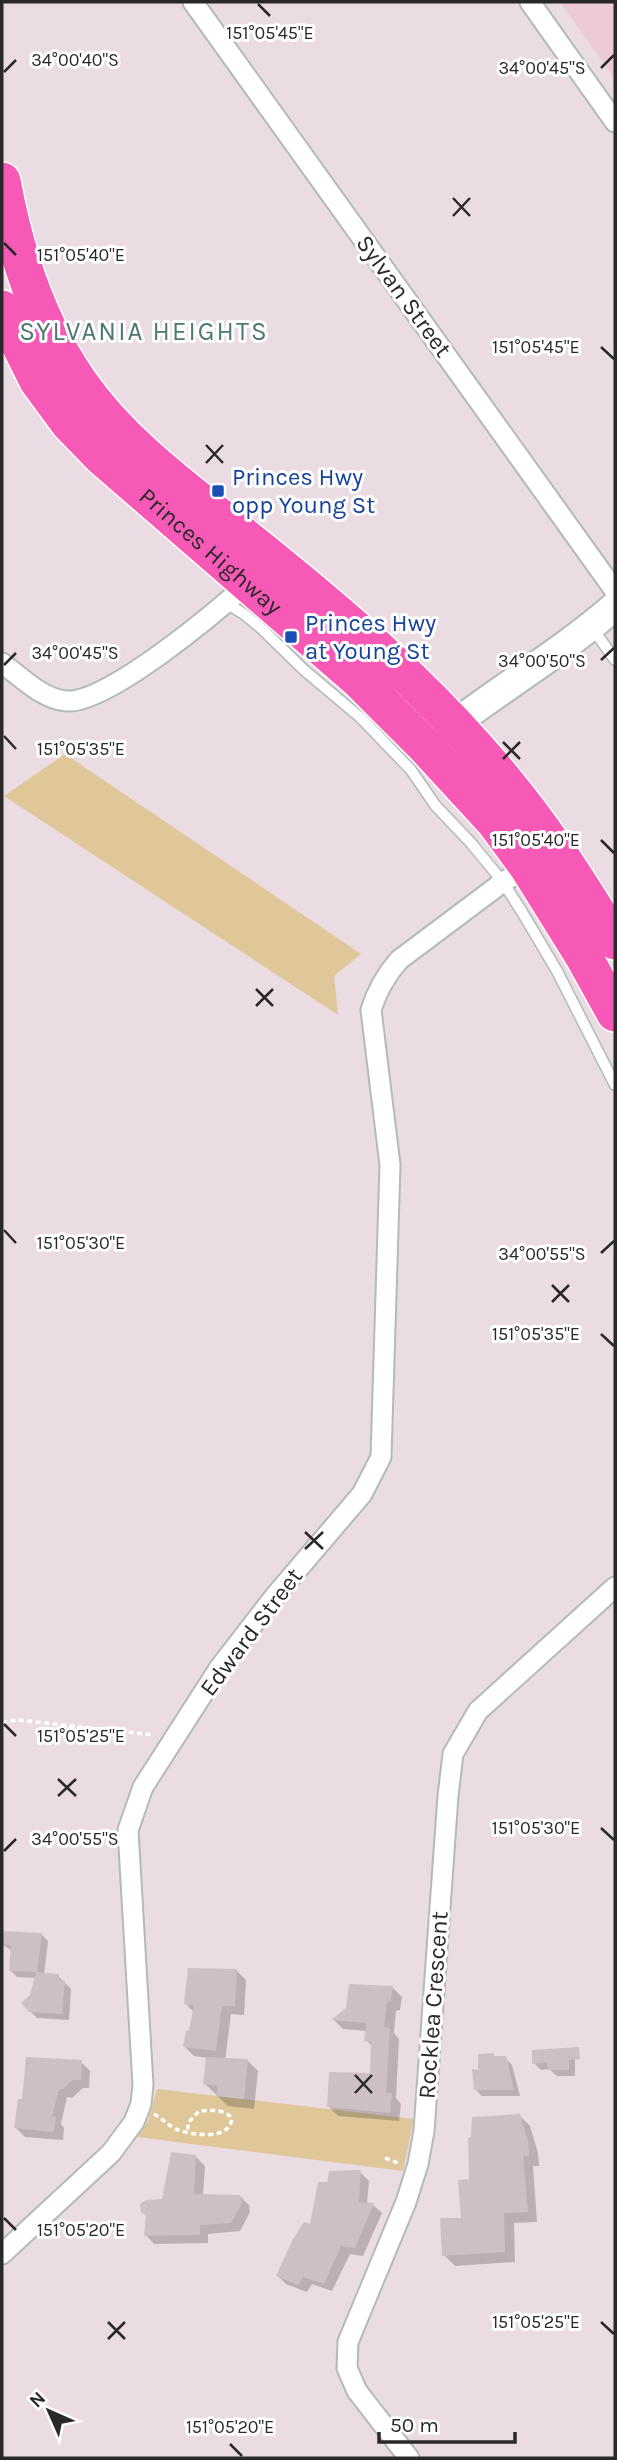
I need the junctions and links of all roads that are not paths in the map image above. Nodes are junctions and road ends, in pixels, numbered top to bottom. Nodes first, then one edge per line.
1 (193, 2) edge
2 (530, 2) edge
3 (615, 122) edge
4 (2, 181) edge
5 (2, 309) edge
6 (249, 582) junction
7 (615, 590) edge
8 (615, 606) edge
9 (591, 627) junction
10 (615, 660) edge
11 (2, 663) edge
12 (440, 735) junction
13 (515, 875) junction
14 (615, 941) edge
15 (615, 1013) edge
16 (615, 1085) edge
17 (615, 1587) edge
18 (2, 2254) edge
19 (409, 2458) edge

1 - 7 street, Sylvan Street
2 - 3 street
4 - 6 highway, Princes Highway
5 - 6 highway, Princes Highway
6 - 11 street
6 - 12 highway, Princes Highway
6 - 13 lane, Princes Highway
8 - 9 street
9 - 10 lane
9 - 12 street
12 - 13 highway, Princes Highway
12 - 14 highway, Princes Highway
13 - 15 highway, Princes Highway
13 - 16 lane, Princes Highway
13 - 18 street, Edward Street
17 - 19 street, Rocklea Crescent

